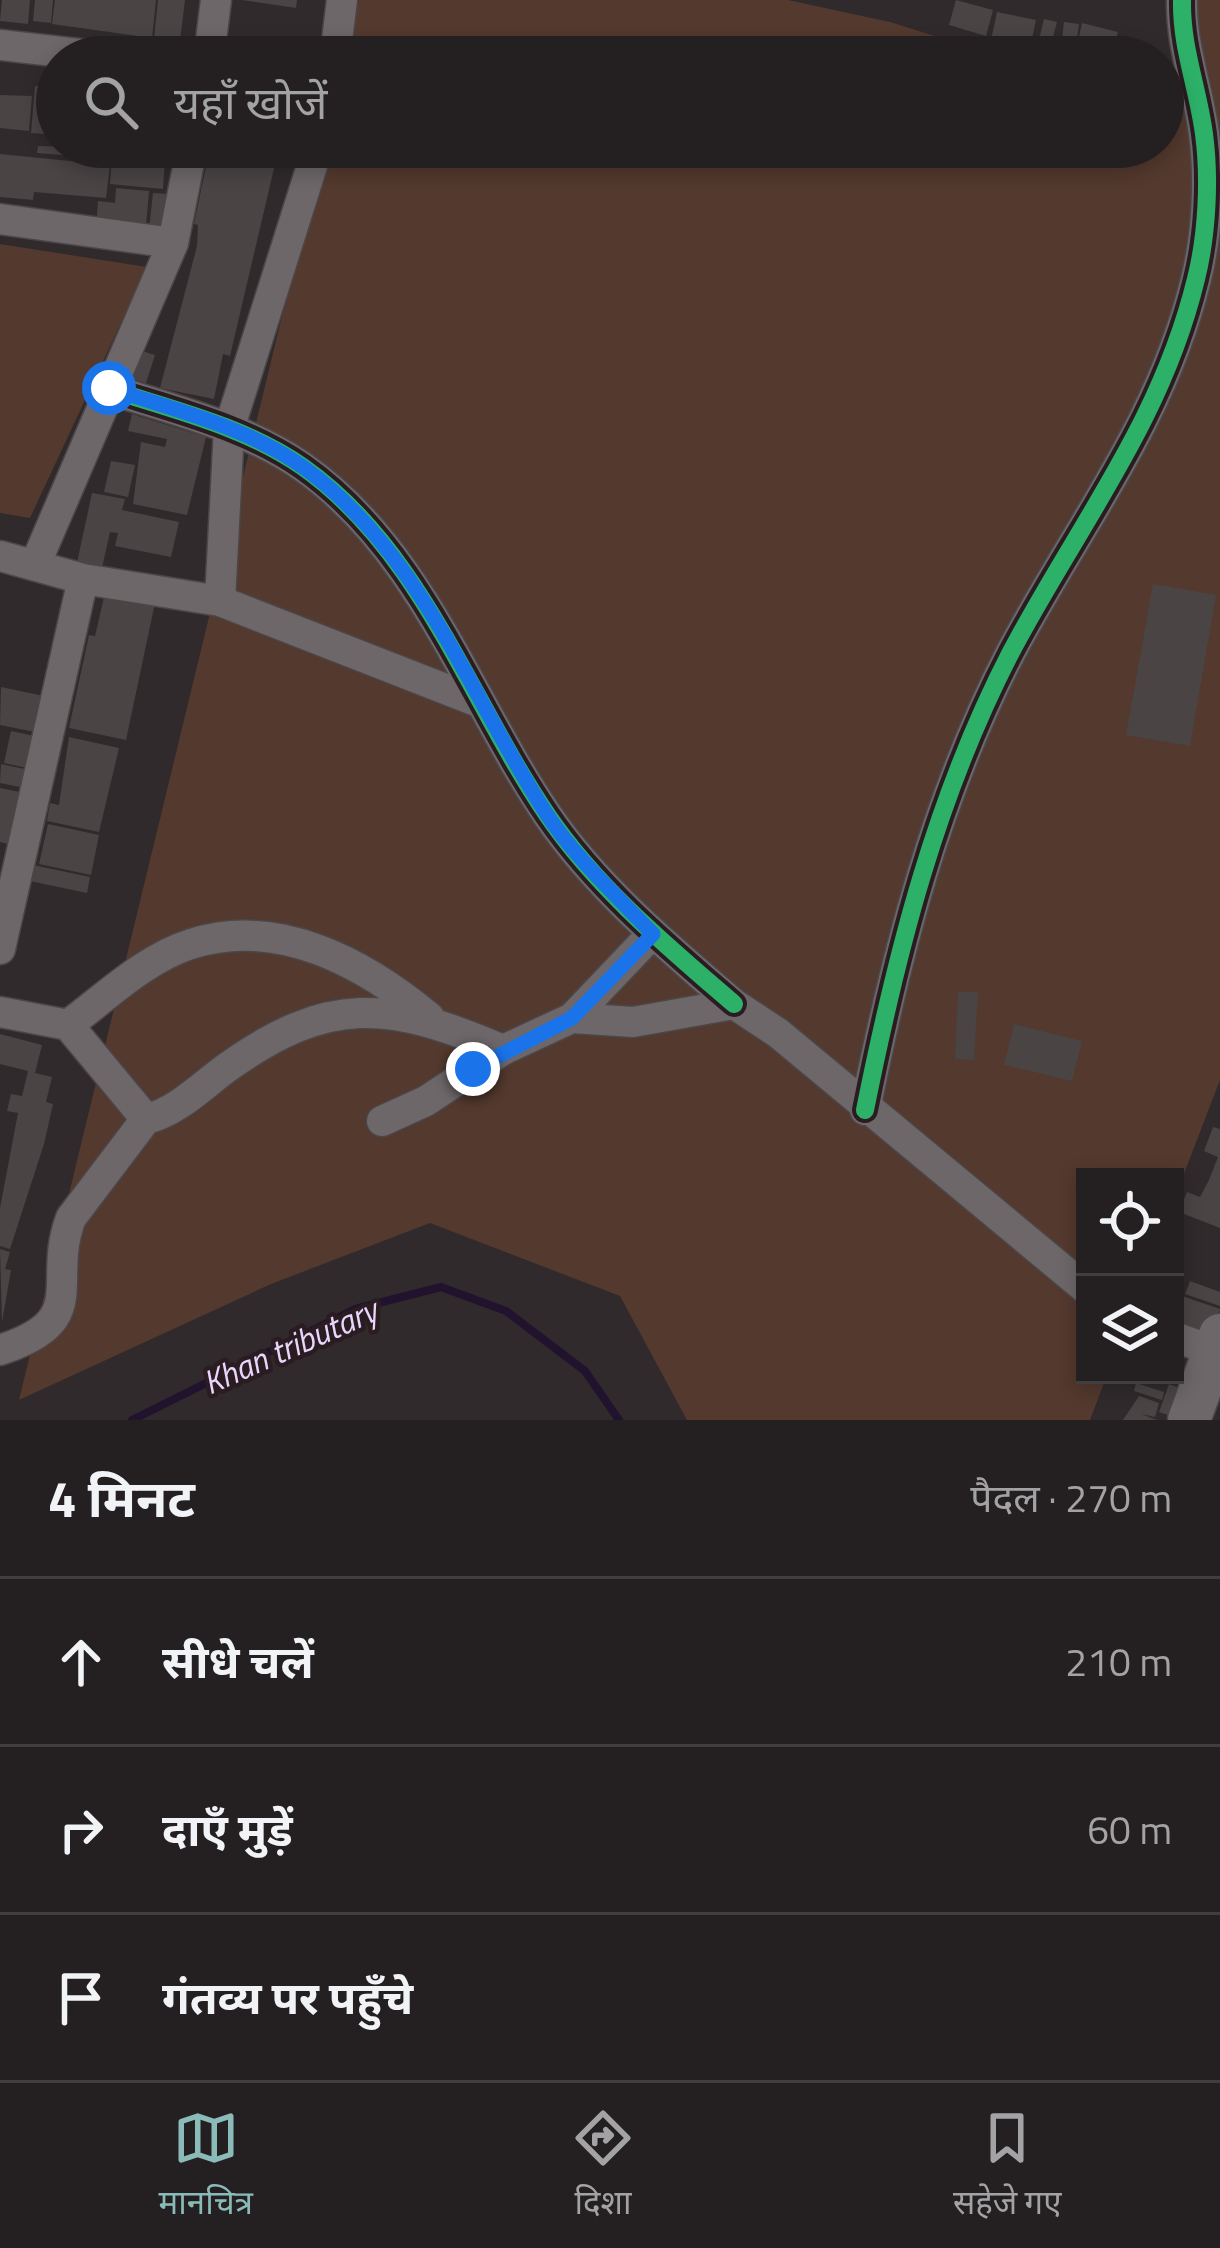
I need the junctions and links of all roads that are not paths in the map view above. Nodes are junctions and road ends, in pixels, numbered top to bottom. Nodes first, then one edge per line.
1 (216, 0) edge
2 (342, 0) edge
3 (1182, 0) edge
4 (211, 36) edge
5 (338, 36) edge
6 (0, 45) edge
7 (36, 49) edge
8 (188, 168) edge
9 (311, 168) edge
10 (0, 219) edge
11 (173, 243) junction
12 (109, 388) junction
13 (229, 428) junction
14 (0, 556) edge
15 (35, 565) junction
16 (83, 579) junction
17 (220, 601) junction
18 (481, 704) junction
19 (653, 934) junction
20 (0, 949) edge
21 (734, 1004) junction
22 (0, 1012) edge
23 (572, 1018) junction
24 (432, 1019) junction
25 (68, 1025) junction
26 (503, 1050) junction
27 (865, 1110) junction
28 (146, 1119) junction
29 (382, 1121) dead end
30 (1076, 1281) edge
31 (1203, 1341) edge
32 (0, 1350) edge
33 (1189, 1420) edge

1 - 4 street
2 - 5 street
3 - 27 street
6 - 7 street
8 - 11 street
9 - 13 street
10 - 11 street
11 - 12 street
12 - 13 street
12 - 15 street
13 - 17 street
13 - 18 street
14 - 15 street
15 - 16 street
16 - 17 street
16 - 20 street
17 - 18 street
18 - 19 street
19 - 21 street
19 - 23 street
21 - 23 street
21 - 27 street
22 - 25 street
23 - 26 street
24 - 25 street
24 - 26 street
24 - 28 street
25 - 28 street
26 - 29 street
27 - 30 street
28 - 32 street
31 - 33 main road

